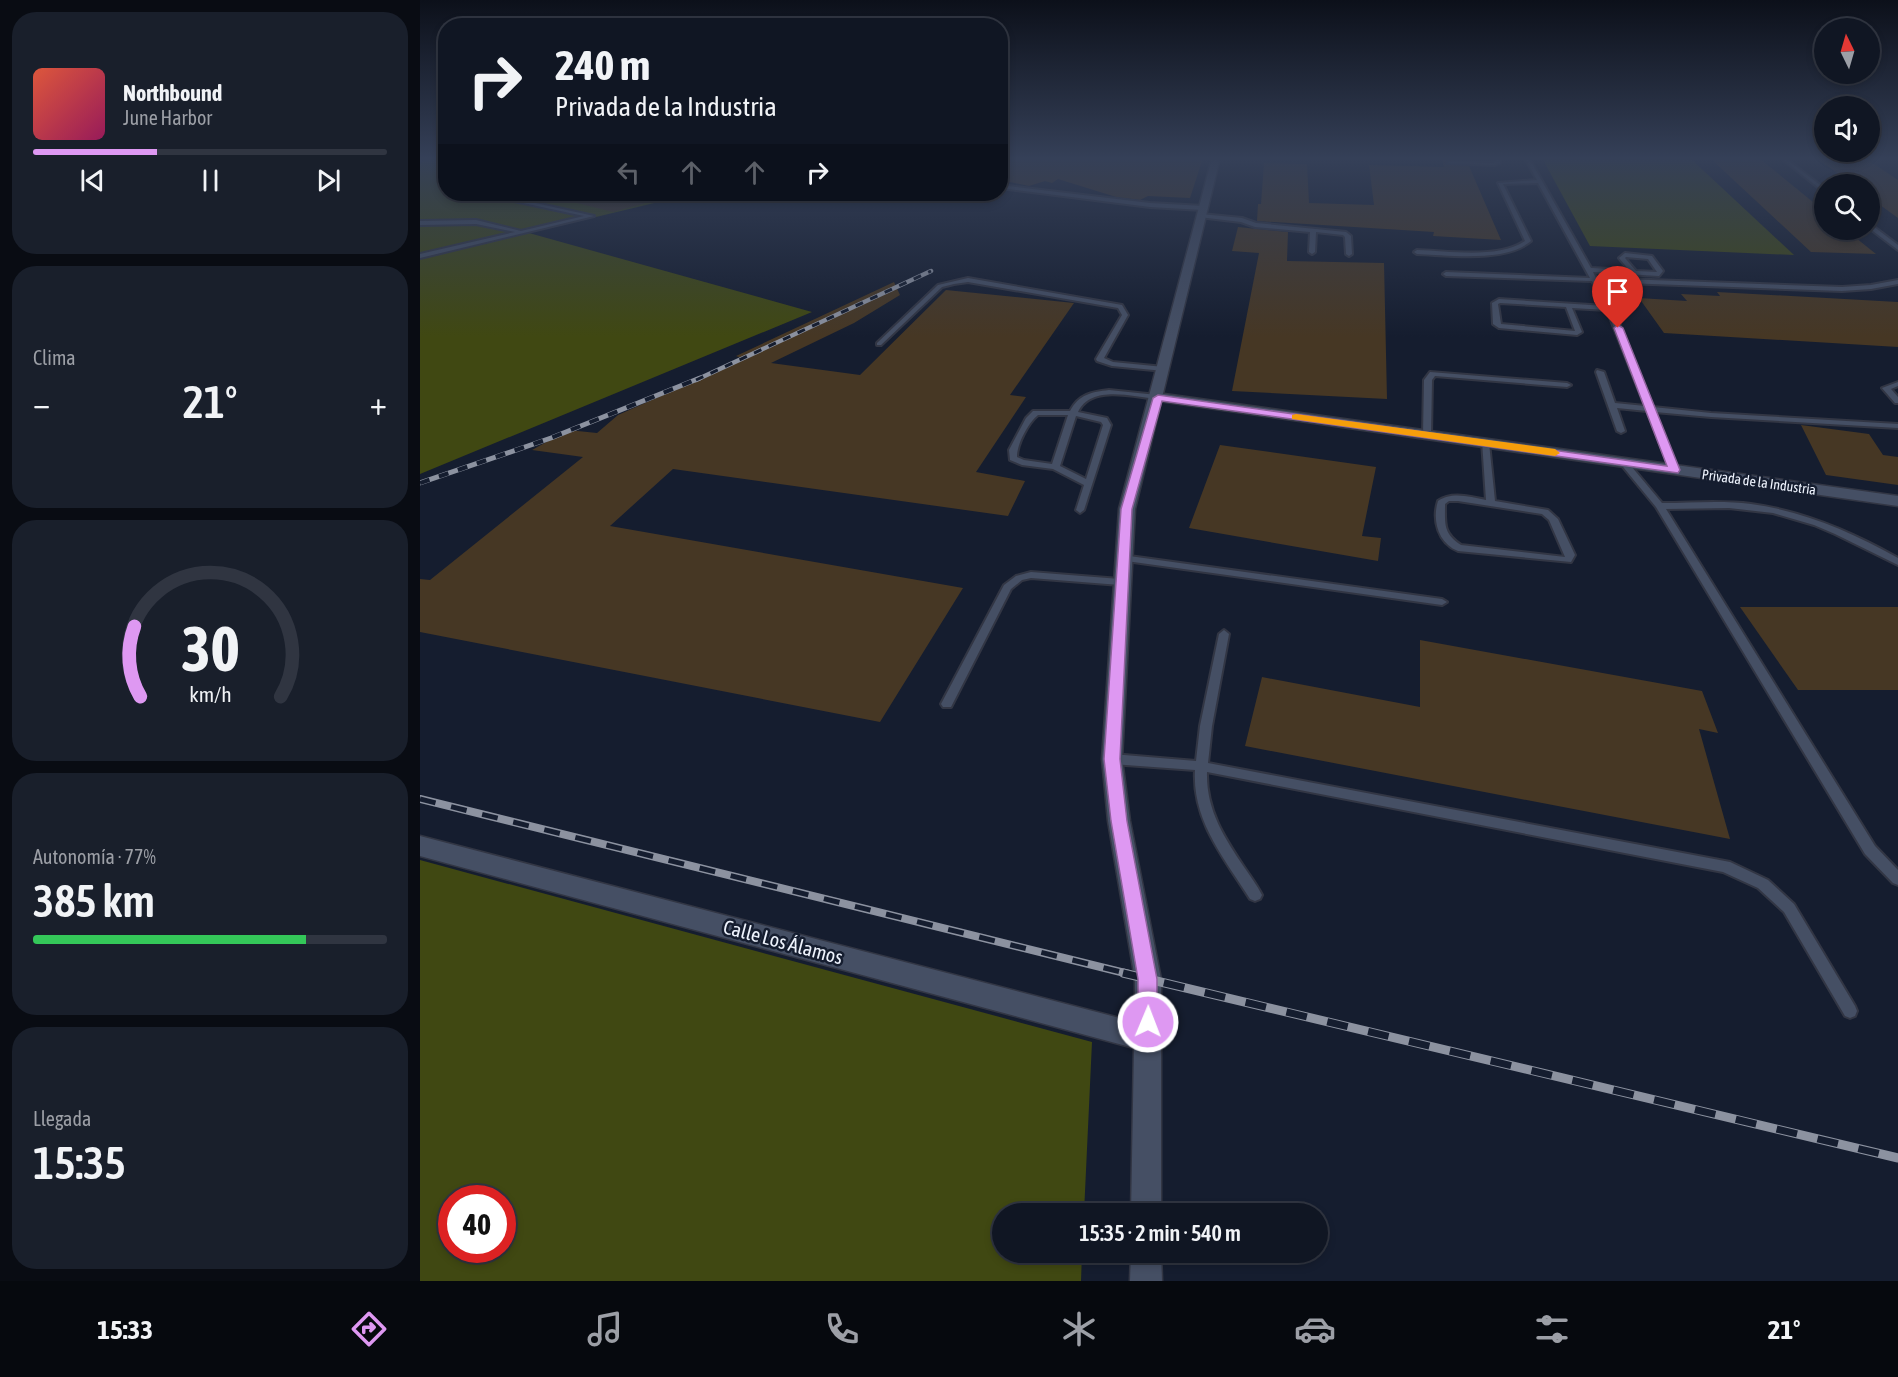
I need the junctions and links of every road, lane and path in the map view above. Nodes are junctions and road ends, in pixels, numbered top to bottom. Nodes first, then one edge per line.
1 (583, 218) edge
2 (1201, 218) edge
3 (1231, 218) edge
4 (1517, 218) edge
5 (1561, 218) edge
6 (420, 223) edge
7 (1313, 230) junction
8 (522, 232) junction
9 (1880, 234) edge
10 (1898, 248) edge
11 (1312, 252) dead end
12 (1417, 252) dead end
13 (1348, 254) dead end
14 (420, 256) edge
15 (1590, 270) junction
16 (1634, 272) junction
17 (1446, 274) dead end
18 (1596, 280) junction
19 (1898, 282) edge
20 (1568, 305) junction
21 (1610, 308) junction
22 (879, 344) dead end
23 (1164, 369) junction
24 (1600, 372) dead end
25 (1898, 384) edge
26 (1567, 385) dead end
27 (1158, 398) junction
28 (1898, 401) edge
29 (1611, 405) junction
30 (1652, 408) junction
31 (1072, 413) junction
32 (1898, 426) edge
33 (1621, 431) dead end
34 (1427, 435) junction
35 (1485, 443) junction
36 (1623, 462) junction
37 (1055, 467) junction
38 (1674, 470) junction
39 (1089, 484) junction
40 (1898, 501) edge
41 (1491, 502) junction
42 (1660, 506) junction
43 (1080, 510) dead end
44 (1122, 558) junction
45 (1898, 562) edge
46 (1120, 582) junction
47 (1442, 602) dead end
48 (1224, 634) dead end
49 (947, 704) dead end
50 (1112, 759) junction
51 (1200, 766) junction
52 (420, 846) edge
53 (1898, 879) edge
54 (1255, 895) dead end
55 (1850, 1011) dead end
56 (1147, 1038) junction
57 (1146, 1203) edge
58 (1146, 1263) edge
59 (1146, 1281) edge

1 - 8 lane
2 - 23 street
3 - 7 lane
4 - 12 lane
5 - 15 lane
6 - 8 lane
7 - 11 lane
7 - 13 lane
8 - 14 lane
9 - 10 lane
15 - 16 lane
15 - 18 lane
16 - 16 lane
17 - 18 lane
18 - 19 lane
18 - 21 lane
20 - 20 lane
20 - 21 lane
21 - 30 lane
22 - 23 lane
23 - 27 street
24 - 29 lane
25 - 28 lane
26 - 34 lane
27 - 31 lane
27 - 34 street, Privada de la Industria
27 - 44 street
29 - 30 lane
29 - 33 lane
30 - 32 lane
30 - 38 lane
31 - 37 lane
31 - 37 lane
31 - 39 lane
34 - 35 street, Privada de la Industria
35 - 36 street, Privada de la Industria
35 - 41 lane
36 - 38 street, Privada de la Industria
36 - 42 lane
37 - 39 lane
38 - 40 street, Privada de la Industria
39 - 43 lane
41 - 41 lane
42 - 45 lane
42 - 53 lane
44 - 46 street
44 - 47 lane
46 - 49 lane
46 - 50 street
48 - 51 lane
50 - 51 lane
50 - 56 street
51 - 54 lane
51 - 55 lane
52 - 56 street, Calle Los Álamos
56 - 57 street
58 - 59 street

